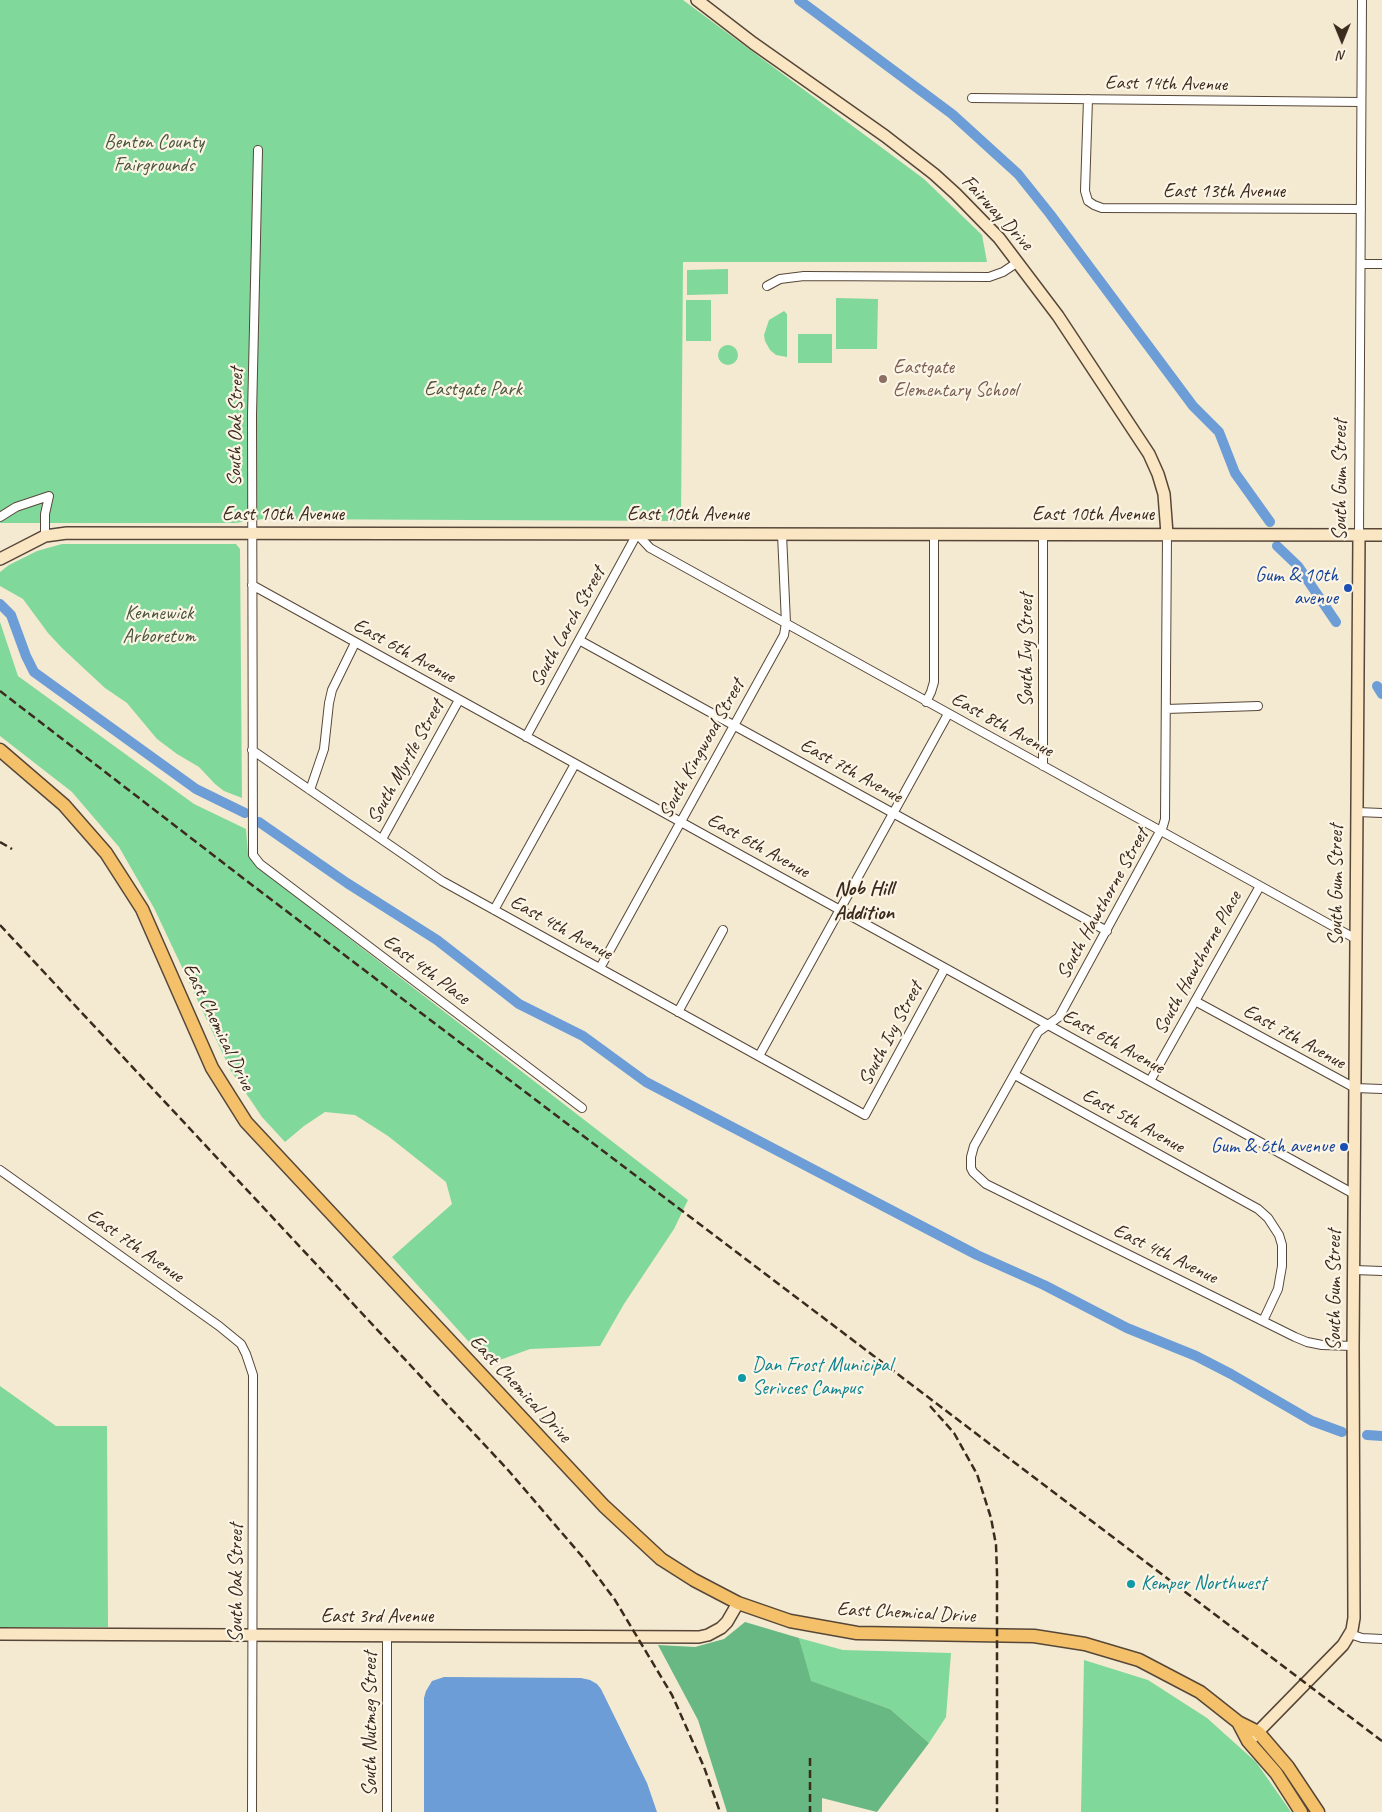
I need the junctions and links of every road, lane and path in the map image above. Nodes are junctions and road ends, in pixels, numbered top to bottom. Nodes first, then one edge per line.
1 (697, 0) edge
2 (1362, 0) edge
3 (972, 98) dead end
4 (1088, 99) junction
5 (1361, 102) junction
6 (258, 150) dead end
7 (1361, 209) junction
8 (1018, 262) junction
9 (1361, 264) junction
10 (1382, 264) edge
11 (767, 286) dead end
12 (0, 517) edge
13 (251, 534) junction
14 (637, 534) junction
15 (782, 534) junction
16 (934, 534) junction
17 (1043, 534) junction
18 (1167, 534) junction
19 (1359, 535) junction
20 (1382, 535) edge
21 (45, 536) junction
22 (0, 559) edge
23 (252, 585) junction
24 (786, 623) junction
25 (579, 640) junction
26 (356, 643) junction
27 (459, 700) junction
28 (926, 702) junction
29 (1258, 706) dead end
30 (1166, 710) junction
31 (948, 714) junction
32 (734, 726) junction
33 (526, 737) junction
34 (0, 750) edge
35 (252, 750) junction
36 (574, 764) junction
37 (1043, 766) junction
38 (310, 790) junction
39 (1357, 812) junction
40 (893, 813) junction
41 (1382, 813) edge
42 (681, 822) junction
43 (1161, 832) junction
44 (382, 839) junction
45 (253, 855) joint
46 (1260, 886) junction
47 (494, 910) junction
48 (840, 910) junction
49 (723, 930) dead end
50 (1107, 931) junction
51 (1356, 939) junction
52 (600, 968) junction
53 (945, 968) junction
54 (1195, 1001) junction
55 (678, 1012) junction
56 (1048, 1025) junction
57 (759, 1056) junction
58 (1015, 1074) junction
59 (1150, 1081) junction
60 (1355, 1088) junction
61 (1382, 1089) edge
62 (582, 1108) dead end
63 (865, 1115) joint
64 (971, 1168) joint
65 (0, 1170) edge
66 (1354, 1194) junction
67 (1354, 1270) junction
68 (1382, 1271) edge
69 (1263, 1320) junction
70 (1353, 1346) junction
71 (246, 1354) joint
72 (738, 1602) junction
73 (0, 1634) edge
74 (1350, 1634) junction
75 (253, 1636) junction
76 (388, 1636) junction
77 (1382, 1639) edge
78 (1238, 1722) junction
79 (1258, 1732) junction
80 (1248, 1741) junction
81 (252, 1812) edge
82 (387, 1812) edge
83 (1301, 1812) edge
84 (1318, 1812) edge

1 - 8 street, Fairway Drive
2 - 5 street, South Gum Street
3 - 4 street, East 14th Avenue
4 - 5 street, East 14th Avenue
4 - 7 street, East 13th Avenue
5 - 7 street, South Gum Street
6 - 13 street, South Oak Street
7 - 9 street, South Gum Street
8 - 11 street
8 - 18 street, Fairway Drive
9 - 10 street
9 - 19 street, South Gum Street
12 - 21 street
13 - 14 street, East 10th Avenue
13 - 21 street, East 10th Avenue
13 - 23 street, South Oak Street
14 - 15 street, East 10th Avenue
14 - 24 street, East 8th Avenue
14 - 25 street, South Larch Street
15 - 16 street, East 10th Avenue
15 - 24 street, South Kingwood Street
16 - 17 street, East 10th Avenue
16 - 28 street
17 - 18 street, East 10th Avenue
17 - 37 street, South Ivy Street
18 - 19 street, East 10th Avenue
18 - 30 street, South Hawthorne Street
19 - 20 street, East 10th Avenue
19 - 39 street, South Gum Street
21 - 22 street, East 10th Avenue
23 - 26 street, East 6th Avenue
23 - 35 street, South Oak Street
24 - 28 street, East 8th Avenue
24 - 32 street, South Kingwood Street
25 - 32 street, East 7th Avenue
25 - 33 street, South Larch Street
26 - 27 street, East 6th Avenue
26 - 38 street
27 - 33 street, East 6th Avenue
27 - 44 street, South Myrtle Street
28 - 31 street, East 8th Avenue
29 - 30 street
30 - 43 street, South Hawthorne Street
31 - 37 street, East 8th Avenue
31 - 40 street
32 - 40 street, East 7th Avenue
32 - 42 street, South Kingwood Street
33 - 36 street, East 6th Avenue
34 - 72 main road, East Chemical Drive
35 - 38 street, East 4th Avenue
35 - 45 street, South Oak Street
36 - 42 street, East 6th Avenue
36 - 47 street
37 - 43 street, East 8th Avenue
38 - 44 street, East 4th Avenue
39 - 41 street
39 - 51 street, South Gum Street
40 - 48 street
40 - 50 street, East 7th Avenue
42 - 48 street, East 6th Avenue
42 - 52 street, South Kingwood Street
43 - 46 street, East 8th Avenue
43 - 50 street, South Hawthorne Street
44 - 47 street, East 4th Avenue
45 - 62 street, East 4th Place
46 - 51 street, East 8th Avenue
46 - 54 street, South Hawthorne Place
47 - 52 street, East 4th Avenue
48 - 53 street, East 6th Avenue
48 - 57 street
49 - 55 street
50 - 56 street, South Hawthorne Street
51 - 60 street, South Gum Street
52 - 55 street, East 4th Avenue
53 - 56 street, East 6th Avenue
53 - 63 street, South Ivy Street
54 - 59 street, South Hawthorne Place
54 - 60 street, East 7th Avenue
55 - 57 street, East 4th Avenue
56 - 58 street, South Hawthorne Street
56 - 59 street, East 6th Avenue
57 - 63 street, East 4th Avenue
58 - 64 street, South Hawthorne Street
58 - 69 street, East 5th Avenue
59 - 66 street, East 6th Avenue
60 - 61 street, East 7th Avenue
60 - 66 street, South Gum Street
64 - 69 street, East 4th Avenue
65 - 71 street, East 7th Avenue
66 - 67 street, South Gum Street
67 - 68 street
67 - 70 street, South Gum Street
69 - 70 street, East 4th Avenue
70 - 74 street, South Gum Street
71 - 75 street, South Oak Street
72 - 76 street, East 3rd Avenue
72 - 78 main road, East Chemical Drive
73 - 75 street, East 3rd Avenue
74 - 77 street
74 - 79 street, South Gum Street
75 - 76 street, East 3rd Avenue
75 - 81 street, South Oak Street
76 - 82 street, South Nutmeg Street
78 - 79 main road, East Chemical Drive
78 - 80 main road, East Chemical Drive
79 - 80 street, South Gum Street
79 - 84 main road
80 - 83 main road

